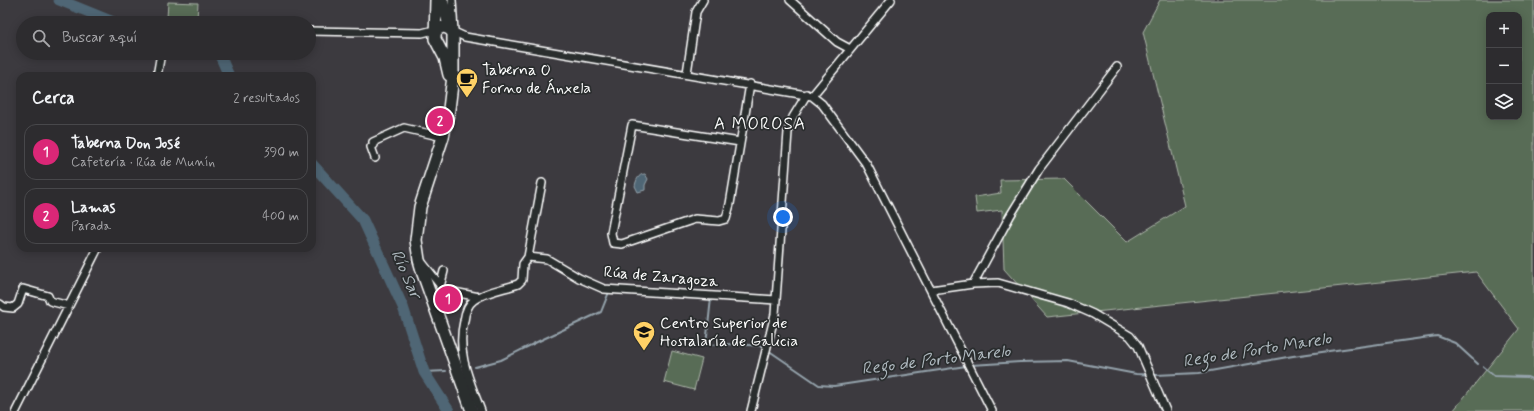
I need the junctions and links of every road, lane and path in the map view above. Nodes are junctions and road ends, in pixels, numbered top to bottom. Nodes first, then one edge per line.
1 (436, 0) edge
2 (442, 0) edge
3 (452, 0) edge
4 (703, 0) edge
5 (790, 0) edge
6 (891, 0) edge
7 (316, 30) edge
8 (422, 33) junction
9 (446, 35) junction
10 (850, 49) junction
11 (160, 60) edge
12 (1117, 66) dead end
13 (158, 72) edge
14 (687, 73) junction
15 (750, 84) junction
16 (810, 95) junction
17 (451, 99) junction
18 (443, 137) junction
19 (740, 142) junction
20 (375, 158) dead end
21 (542, 183) dead end
22 (96, 252) edge
23 (528, 257) junction
24 (418, 258) junction
25 (444, 271) dead end
26 (973, 284) junction
27 (440, 287) junction
28 (931, 290) junction
29 (479, 297) junction
30 (776, 300) junction
31 (0, 304) edge
32 (69, 306) junction
33 (442, 325) junction
34 (460, 337) junction
35 (450, 344) junction
36 (751, 410) edge
37 (16, 411) edge
38 (472, 411) edge
39 (477, 411) edge
40 (481, 411) edge
41 (992, 411) edge
42 (1166, 411) edge

1 - 9 main road
2 - 9 main road
3 - 9 street
4 - 14 street
5 - 10 street
6 - 10 street
7 - 8 street
8 - 9 street
8 - 9 street
9 - 14 street
9 - 17 main road
9 - 17 main road
10 - 16 street
11 - 13 street
12 - 26 street
14 - 15 street
15 - 16 street
15 - 19 street
16 - 28 street
16 - 30 street
17 - 18 main road
18 - 20 street
18 - 24 main road
19 - 19 street
21 - 23 street
22 - 32 street
23 - 29 street
23 - 30 street, Rúa de Zaragoza
24 - 27 street
24 - 33 main road
25 - 27 street
26 - 28 street
26 - 42 street
27 - 29 street
28 - 41 street
29 - 34 street
30 - 36 street
31 - 32 street
32 - 37 street
33 - 35 main road
33 - 38 main road
34 - 35 street
34 - 40 street
35 - 39 main road

